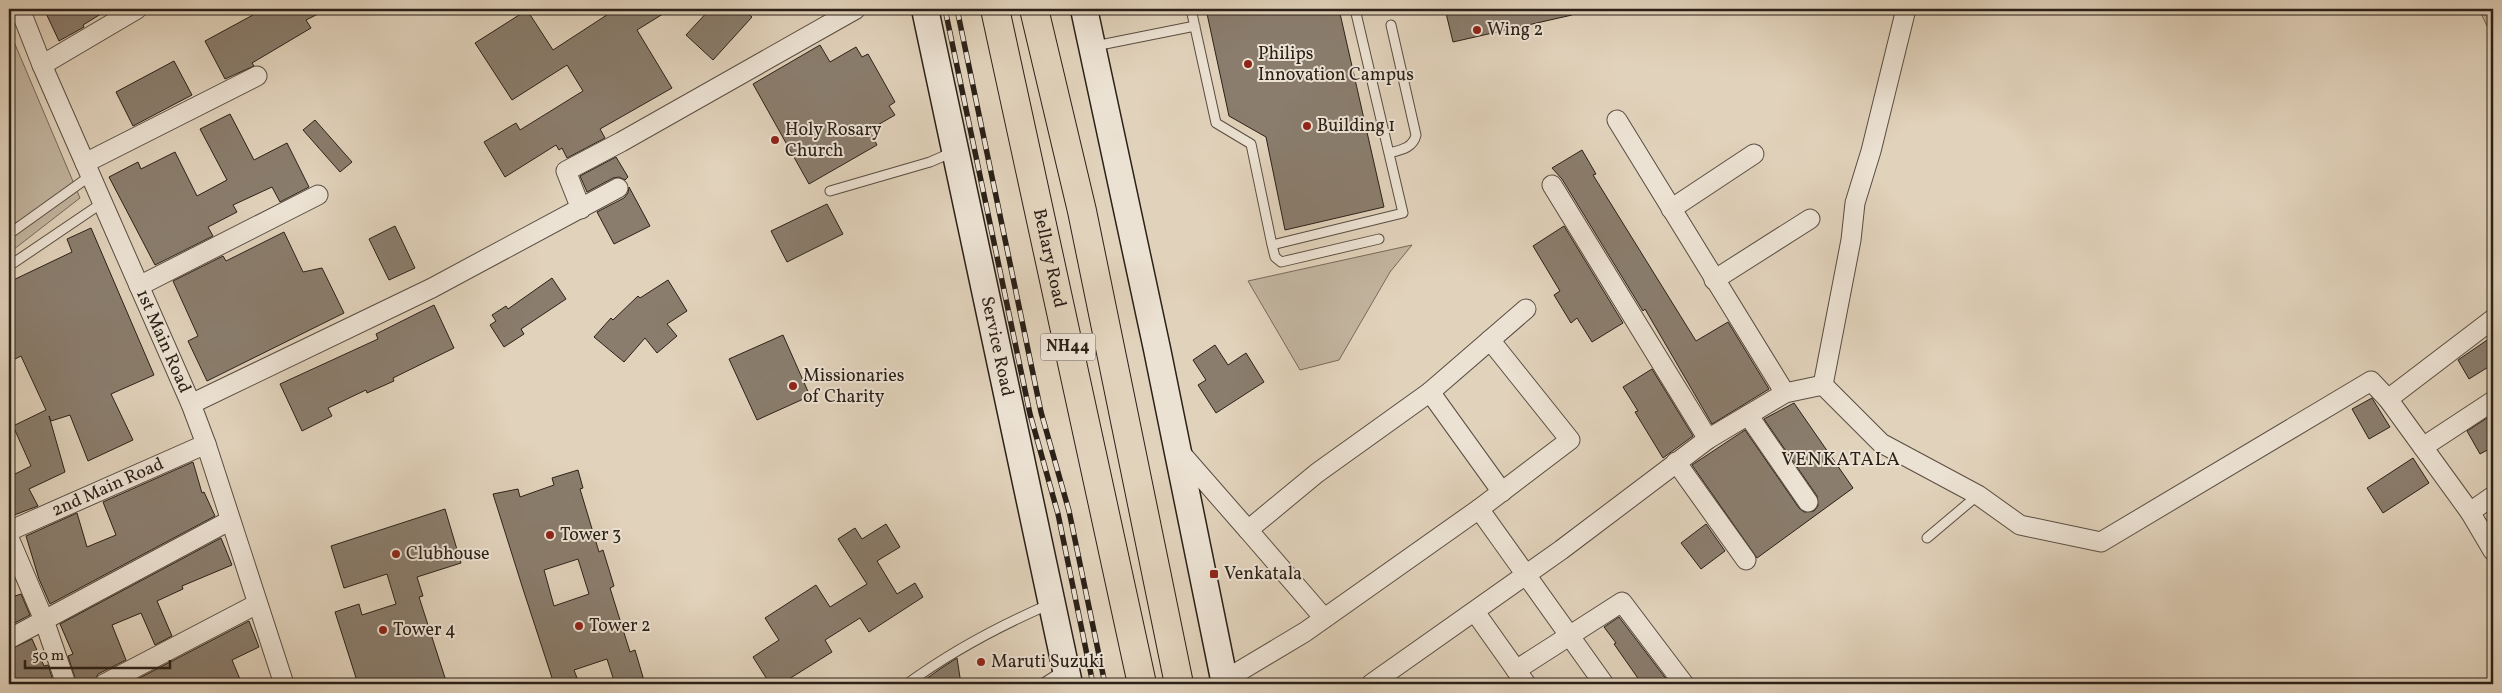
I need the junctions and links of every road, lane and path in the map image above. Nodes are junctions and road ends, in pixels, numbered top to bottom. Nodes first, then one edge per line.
1 (20, 9) edge
2 (137, 9) edge
3 (856, 9) edge
4 (925, 9) edge
5 (995, 9) edge
6 (1034, 9) edge
7 (1084, 9) edge
8 (1191, 9) edge
9 (1354, 9) edge
10 (1906, 9) edge
11 (1391, 25) dead end
12 (1195, 26) junction
13 (1092, 46) junction
14 (42, 65) junction
15 (257, 76) dead end
16 (1617, 120) dead end
17 (955, 151) junction
18 (1389, 153) junction
19 (1754, 154) dead end
20 (88, 169) junction
21 (1552, 185) dead end
22 (618, 188) dead end
23 (830, 191) dead end
24 (318, 196) dead end
25 (102, 203) junction
26 (581, 209) junction
27 (1671, 209) junction
28 (1810, 219) dead end
29 (9, 234) edge
30 (1379, 239) dead end
31 (1272, 245) junction
32 (9, 266) edge
33 (1714, 280) junction
34 (139, 286) junction
35 (1526, 309) dead end
36 (2493, 319) edge
37 (1490, 340) junction
38 (1823, 385) junction
39 (1430, 392) junction
40 (1785, 392) junction
41 (2388, 399) junction
42 (2493, 401) edge
43 (191, 404) junction
44 (1748, 415) junction
45 (1708, 439) junction
46 (206, 444) junction
47 (2423, 447) junction
48 (1178, 450) junction
49 (1676, 462) junction
50 (1502, 492) junction
51 (1978, 495) junction
52 (2493, 496) edge
53 (1808, 502) dead end
54 (1478, 509) junction
55 (2470, 512) junction
56 (229, 521) junction
57 (1248, 530) junction
58 (9, 531) edge
59 (9, 538) edge
60 (1927, 538) dead end
61 (2493, 551) edge
62 (1746, 560) dead end
63 (1525, 573) junction
64 (1052, 603) junction
65 (257, 604) junction
66 (1475, 612) junction
67 (1324, 618) junction
68 (44, 620) junction
69 (1569, 635) junction
70 (9, 639) edge
71 (1068, 676) edge
72 (1521, 677) edge
73 (66, 684) edge
74 (104, 684) edge
75 (284, 684) edge
76 (907, 684) edge
77 (1042, 684) edge
78 (1142, 684) edge
79 (1180, 684) edge
80 (1222, 684) edge
81 (1371, 684) edge
82 (1604, 684) edge
83 (1684, 684) edge

1 - 14 street, 1st Main Road
2 - 14 street
3 - 26 street
4 - 17 main road, Service Road
5 - 78 highway, Bellary Road / NH44
6 - 79 highway, NH44
7 - 13 main road
8 - 12 lane
9 - 18 lane
10 - 38 street
11 - 18 lane
12 - 13 lane
12 - 31 lane
13 - 48 main road
14 - 20 street, 1st Main Road
15 - 20 street
16 - 27 street
17 - 23 lane
17 - 64 main road, Service Road
18 - 31 lane
19 - 27 street
20 - 25 street, 1st Main Road
20 - 29 lane
21 - 45 street
22 - 26 street
24 - 34 street
25 - 32 lane
25 - 34 street, 1st Main Road
26 - 43 street
27 - 33 street
28 - 33 street
30 - 31 lane
33 - 40 street
34 - 43 street, 1st Main Road
35 - 37 street
36 - 41 street
37 - 39 street
37 - 50 street
38 - 40 street
38 - 51 street
39 - 50 street
39 - 57 street
40 - 44 street
41 - 47 street
41 - 51 street
42 - 47 street
43 - 46 street, 1st Main Road
44 - 45 street
44 - 53 street
45 - 49 street
46 - 56 street, 1st Main Road
46 - 58 street, 2nd Main Road
47 - 55 street
48 - 57 street
48 - 80 main road
49 - 62 street
49 - 63 street
50 - 54 street
51 - 60 lane
52 - 55 street
54 - 63 street
54 - 67 street
55 - 61 street
56 - 65 street, 1st Main Road
56 - 68 street
57 - 67 street
59 - 68 street
63 - 66 street
63 - 69 street
64 - 71 main road, Service Road
64 - 76 lane
65 - 74 street
65 - 75 street, 1st Main Road
66 - 72 street
66 - 81 street
67 - 80 street
68 - 70 street
68 - 73 street
69 - 72 street
69 - 82 street
69 - 83 street
71 - 77 lane

